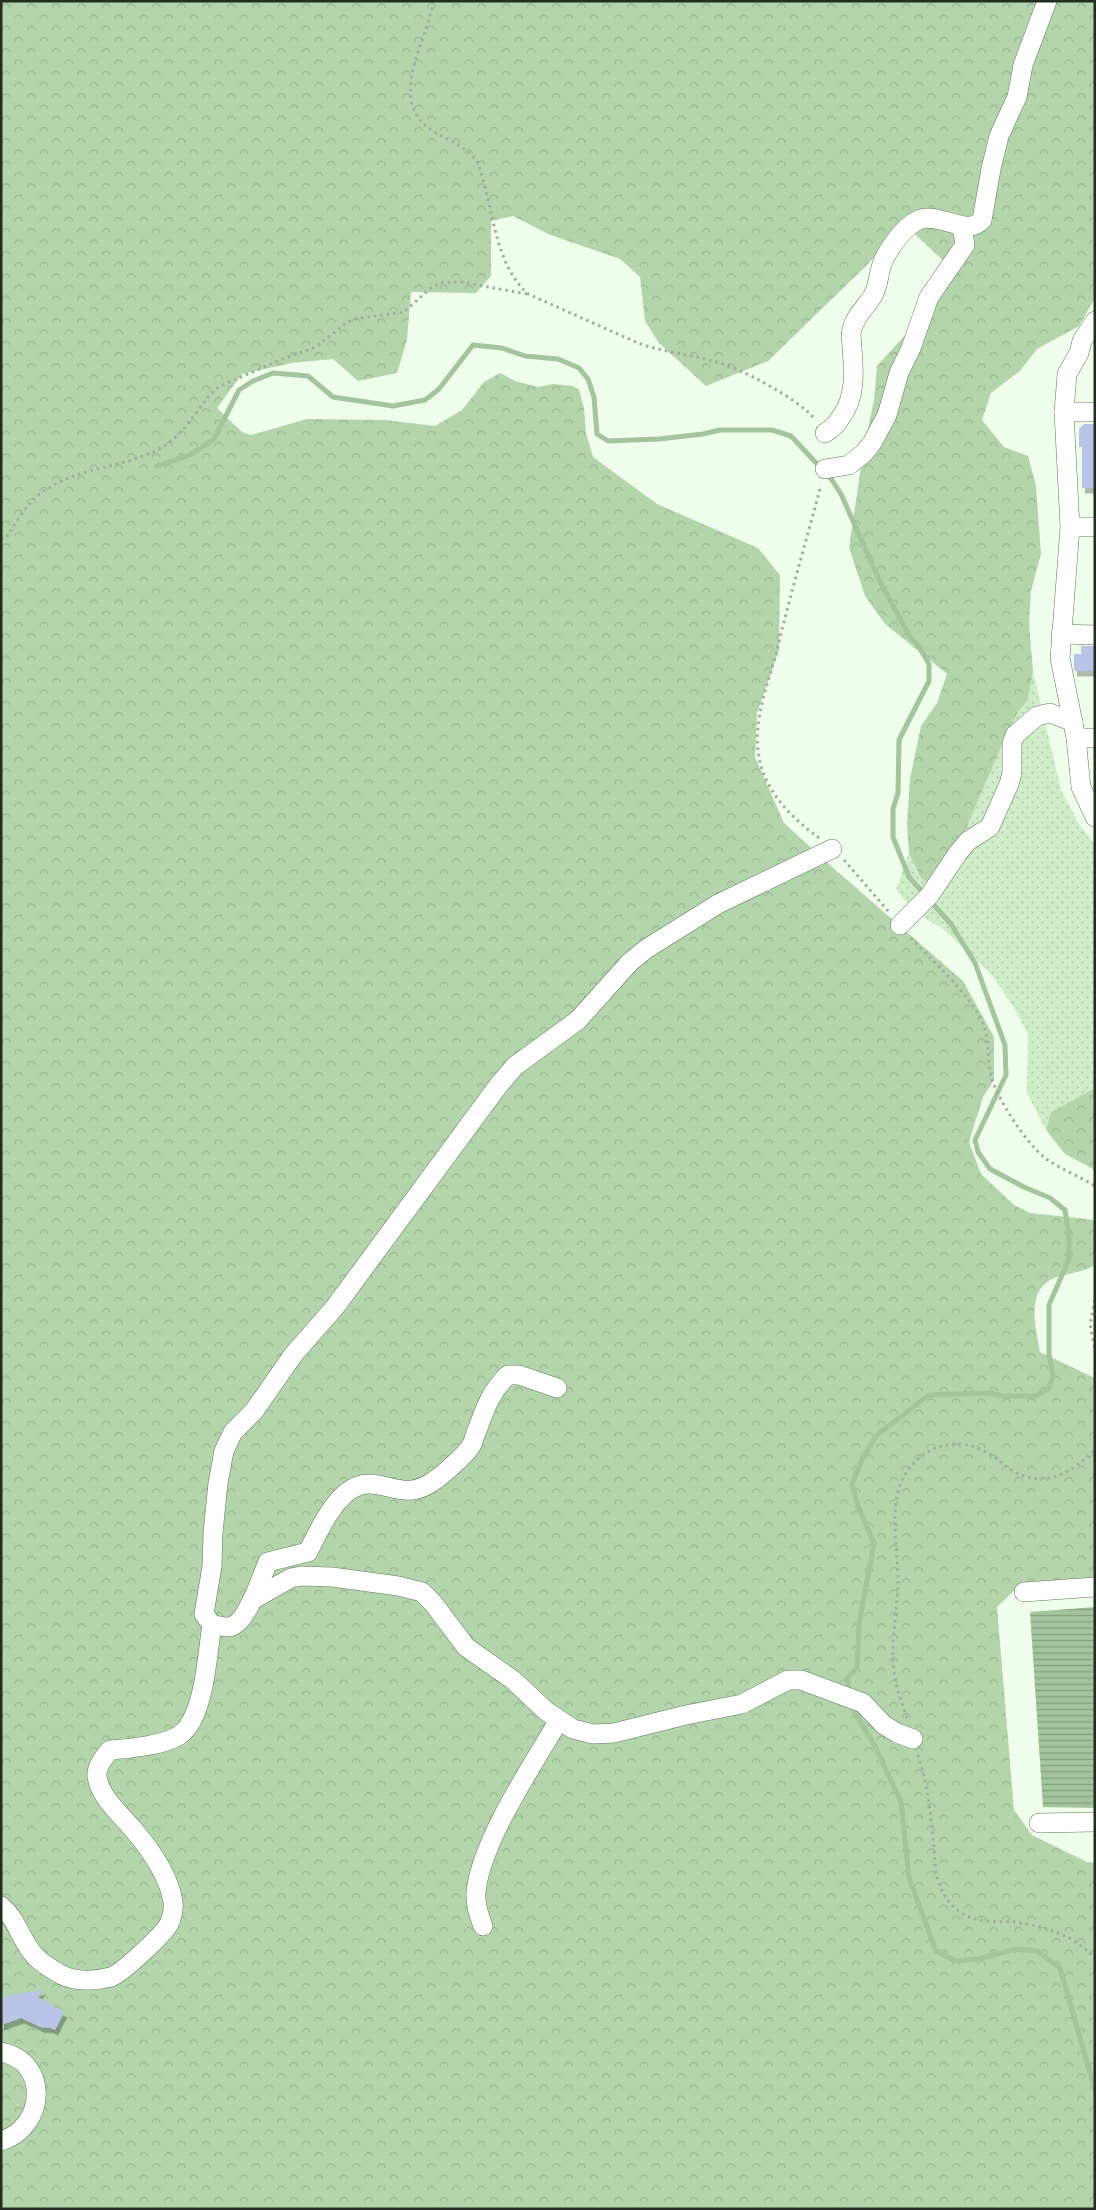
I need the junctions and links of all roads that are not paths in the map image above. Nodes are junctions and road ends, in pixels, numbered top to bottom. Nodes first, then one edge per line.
1 (1047, 1) edge
2 (962, 226) junction
3 (1095, 322) edge
4 (1087, 349) edge
5 (1064, 412) junction
6 (1095, 412) edge
7 (825, 432) road end
8 (825, 469) road end
9 (1070, 527) junction
10 (1095, 527) edge
11 (1061, 634) junction
12 (1095, 635) edge
13 (1081, 733) edge
14 (1095, 817) edge
15 (832, 849) road end
16 (900, 925) road end
17 (557, 1388) dead end
18 (1095, 1587) edge
19 (1024, 1592) dead end
20 (252, 1600) junction
21 (212, 1624) junction
22 (559, 1720) junction
23 (913, 1739) road end
24 (1095, 1822) edge
25 (1039, 1823) dead end
26 (1, 1906) edge
27 (482, 1926) dead end
28 (1, 2052) edge
29 (1, 2141) edge

1 - 2 street
2 - 7 street
2 - 8 street
3 - 4 street
4 - 5 street
5 - 6 street
5 - 9 street
9 - 10 street
9 - 11 street
11 - 12 street
11 - 13 street
13 - 14 street
13 - 16 street
15 - 21 street
17 - 20 street
18 - 19 street
20 - 21 street
20 - 22 street
21 - 26 street
22 - 23 street
22 - 27 street
24 - 25 street
28 - 29 street

